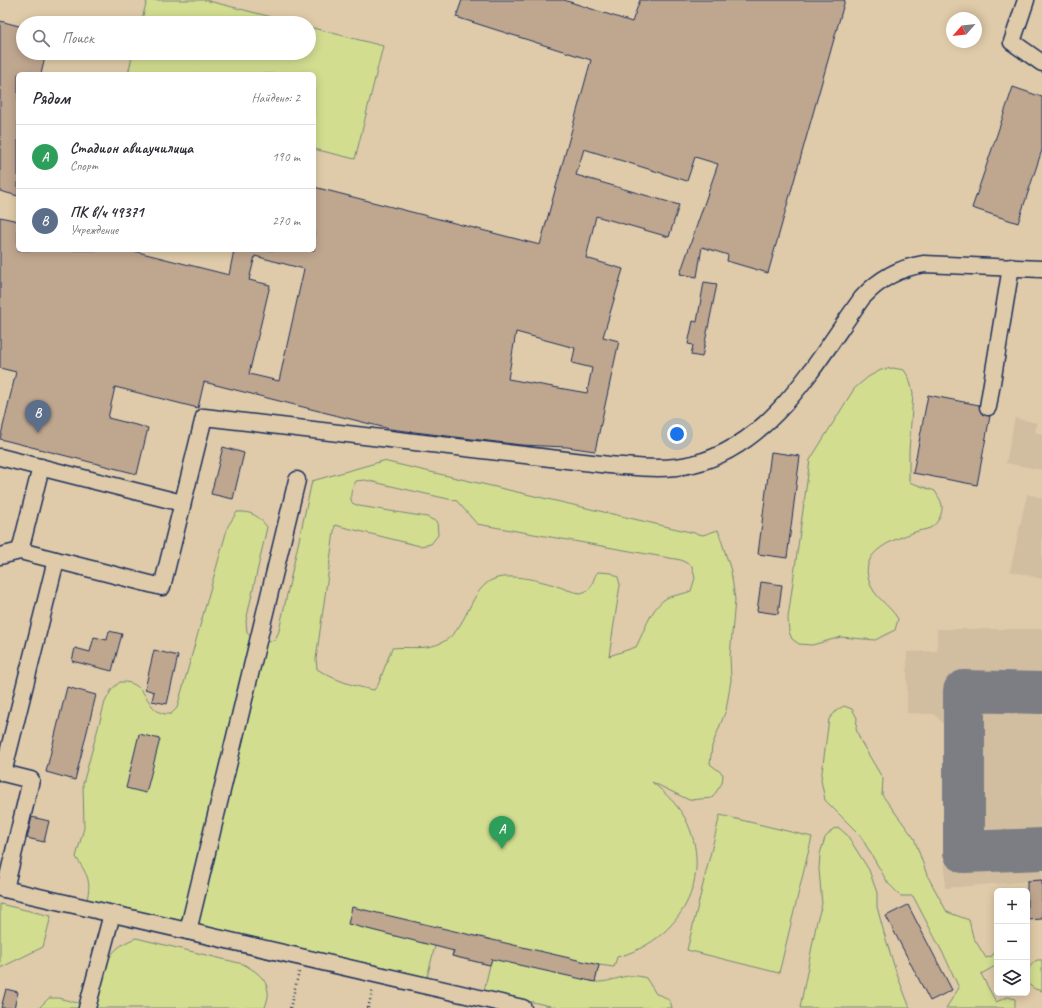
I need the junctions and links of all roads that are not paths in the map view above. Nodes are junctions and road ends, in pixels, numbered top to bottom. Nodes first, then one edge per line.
1 (1026, 0) edge
2 (1042, 63) edge
3 (1011, 268) junction
4 (1042, 269) edge
5 (988, 406) dead end
6 (0, 457) edge
7 (40, 467) junction
8 (297, 480) dead end
9 (182, 503) junction
10 (20, 551) junction
11 (0, 556) edge
12 (56, 560) junction
13 (2, 889) edge
14 (112, 914) junction
15 (188, 931) junction
16 (87, 1008) edge
17 (523, 1008) edge

1 - 2 street
3 - 4 street
3 - 5 street
3 - 9 street
6 - 7 street
7 - 9 street
7 - 10 street
8 - 15 street
9 - 12 street
10 - 11 street
10 - 12 street
12 - 13 street
13 - 14 street
14 - 15 street
14 - 16 street
15 - 17 street

